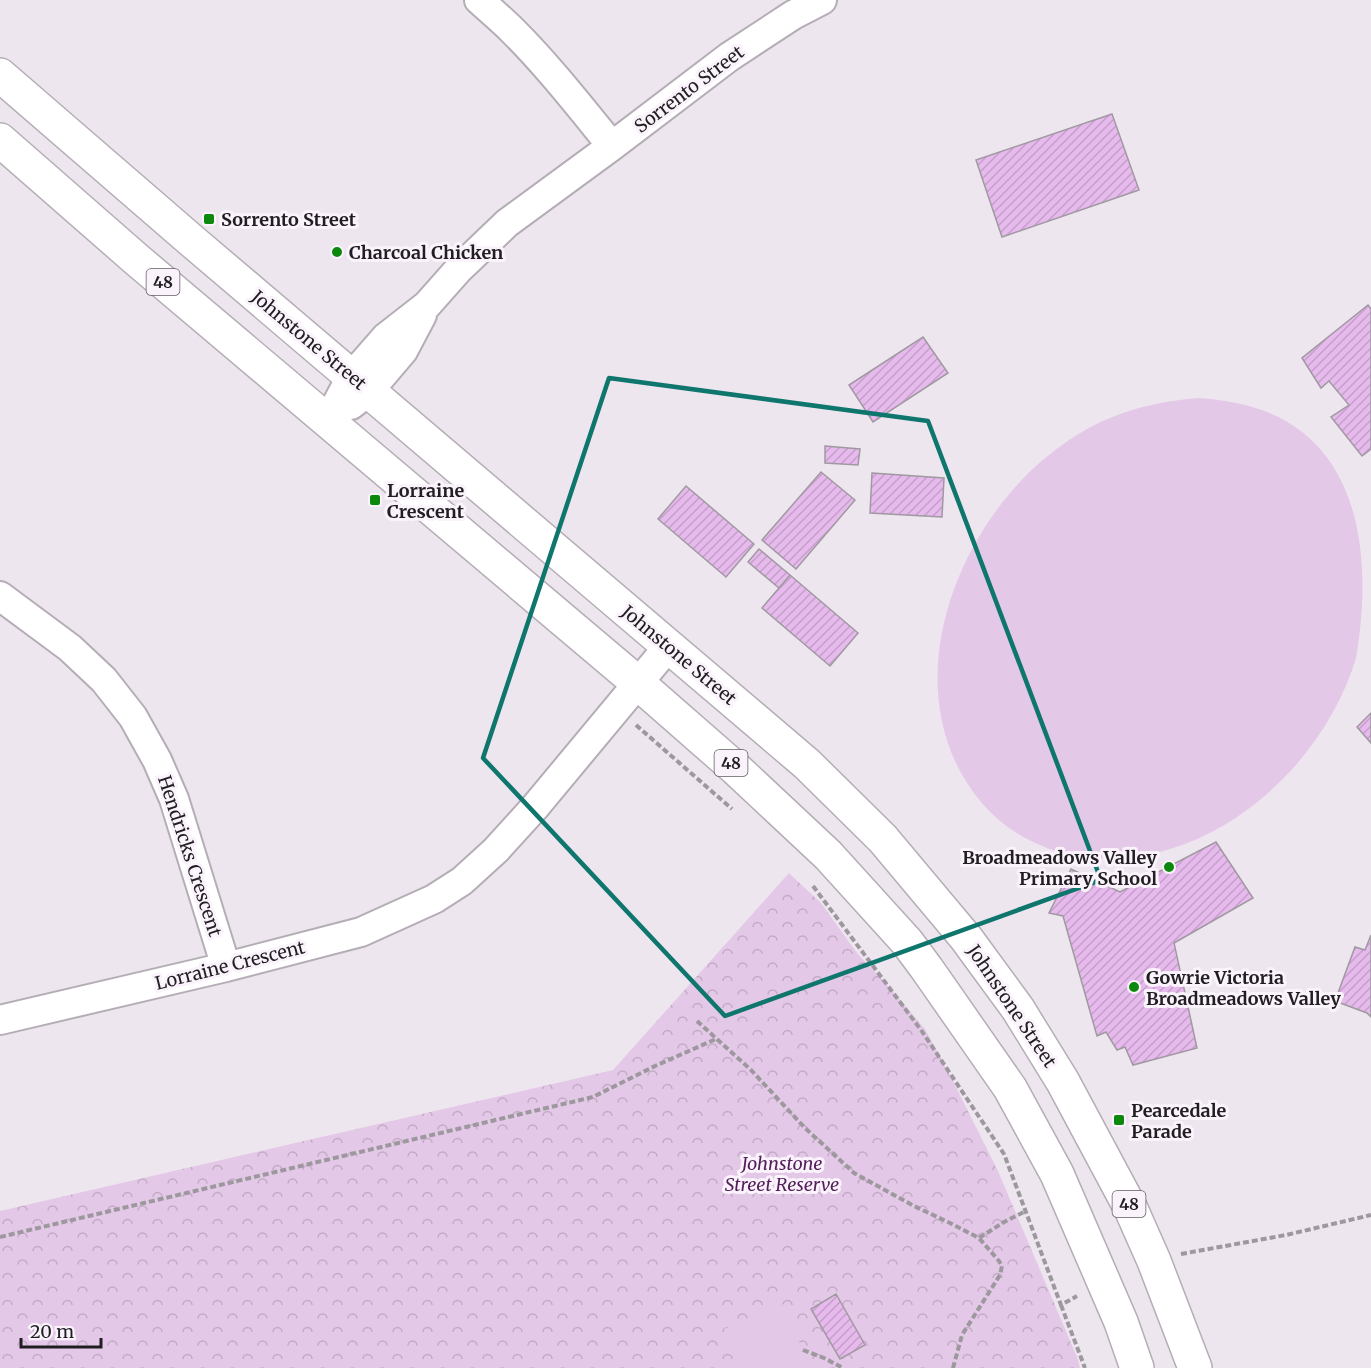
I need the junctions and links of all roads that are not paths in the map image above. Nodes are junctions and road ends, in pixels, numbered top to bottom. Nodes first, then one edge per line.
1 (479, 0) edge
2 (822, 0) edge
3 (0, 75) edge
4 (0, 140) edge
5 (612, 146) junction
6 (360, 384) junction
7 (327, 422) junction
8 (0, 596) edge
9 (669, 647) junction
10 (639, 684) junction
11 (966, 938) junction
12 (226, 967) junction
13 (927, 969) junction
14 (0, 1020) edge
15 (1137, 1368) edge
16 (1195, 1368) edge

1 - 5 street
2 - 5 street, Sorrento Street
3 - 6 main road, Johnstone Street / 48
4 - 7 main road, 48
5 - 6 street, Sorrento Street
6 - 7 street, Sorrento Street
6 - 9 main road, Johnstone Street / 48
7 - 10 main road, 48
8 - 12 street, Hendricks Crescent
9 - 10 street, Lorraine Crescent
9 - 11 main road, Johnstone Street / 48
10 - 12 street, Lorraine Crescent
10 - 13 main road, 48
11 - 13 main road
11 - 16 main road, Johnstone Street / 48
12 - 14 street, Lorraine Crescent
13 - 15 main road, 48

